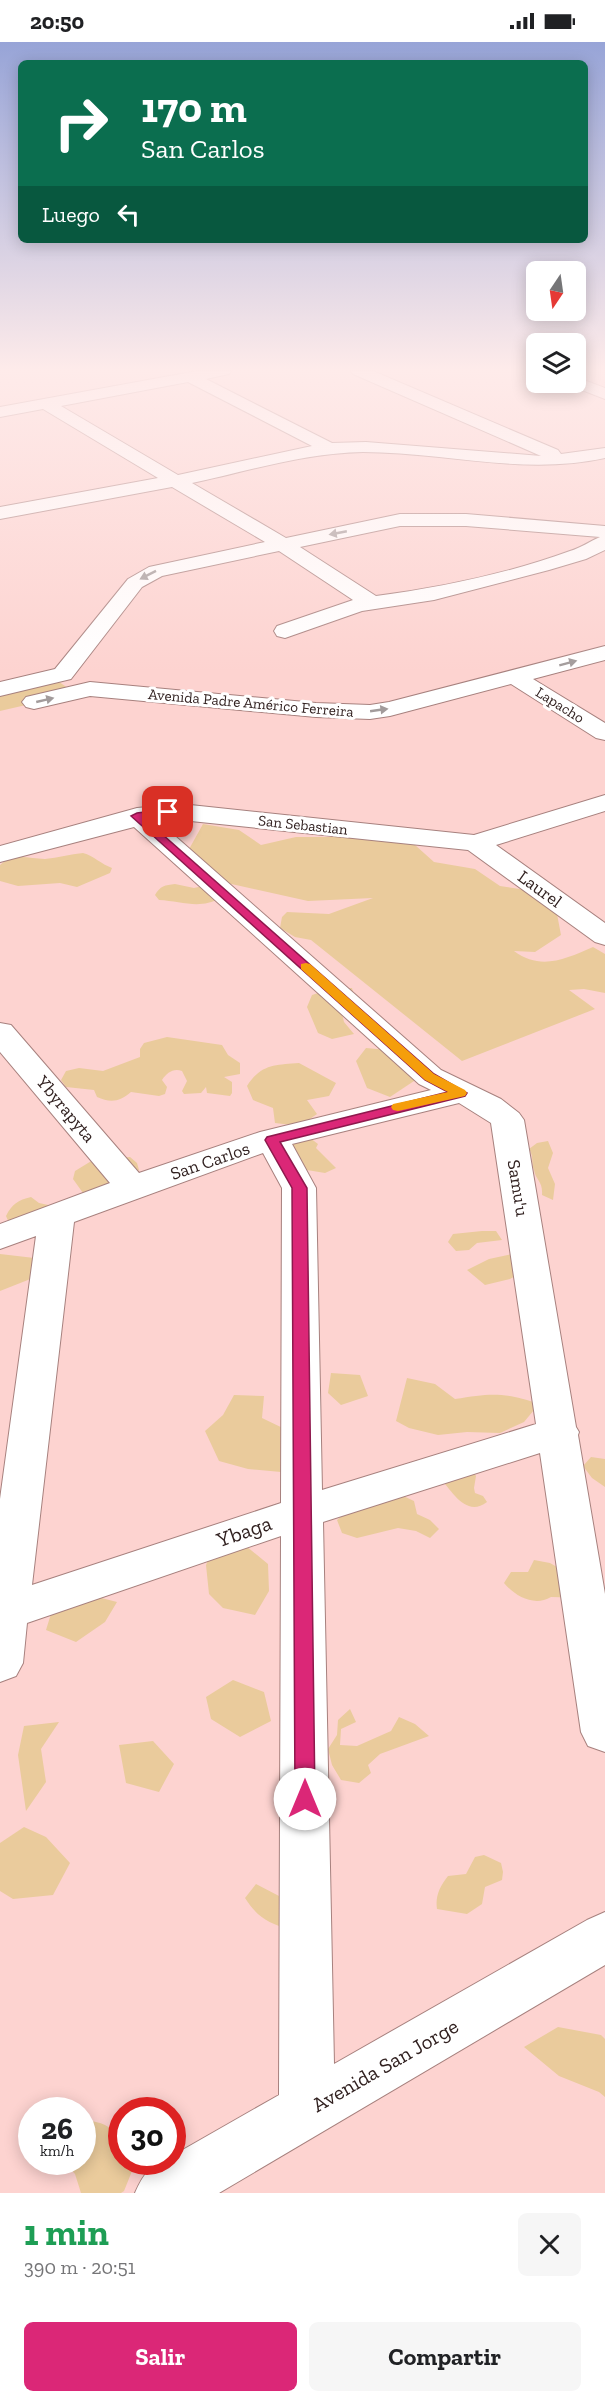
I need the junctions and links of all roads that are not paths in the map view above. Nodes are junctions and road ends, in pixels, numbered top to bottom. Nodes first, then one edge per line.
1 (158, 471) edge
2 (219, 471) edge
3 (174, 481) junction
4 (0, 513) edge
5 (605, 532) edge
6 (605, 542) edge
7 (282, 544) junction
8 (372, 603) junction
9 (285, 631) dead end
10 (605, 653) edge
11 (63, 674) junction
12 (514, 676) junction
13 (0, 689) edge
14 (90, 689) junction
15 (0, 710) edge
16 (605, 733) edge
17 (605, 803) edge
18 (137, 816) junction
19 (475, 843) junction
20 (0, 854) edge
21 (605, 936) edge
22 (0, 1032) edge
23 (460, 1093) junction
24 (272, 1140) junction
25 (132, 1187) junction
26 (57, 1215) junction
27 (0, 1237) edge
28 (558, 1432) junction
29 (303, 1512) junction
30 (4, 1612) edge
31 (0, 1663) edge
32 (605, 1732) edge
33 (605, 1937) edge
34 (307, 2110) junction
35 (164, 2193) edge

1 - 3 street
2 - 3 street
3 - 4 street
3 - 7 street
5 -> 7 street
6 - 8 street
7 - 8 street
7 -> 11 street
8 - 9 street
12 -> 10 street, Avenida Padre Américo Ferreira
11 - 13 street
11 - 14 street
14 -> 12 street, Avenida Padre Américo Ferreira
12 - 16 street, Lapacho
15 -> 14 street, Avenida Padre Américo Ferreira
17 - 19 street, San Sebastian
18 - 19 street, San Sebastian
18 - 20 street, San Sebastian
18 - 23 street, Samu'u
19 - 21 street, Laurel
22 - 25 street, Ybyrapyta
23 - 24 street, San Carlos
23 - 28 street, Samu'u
24 - 25 street, San Carlos
24 - 29 street
25 - 26 street, San Carlos
26 - 27 street, San Carlos
26 - 30 street
28 - 29 street, Ybaga
28 - 32 street, Samu'u
29 - 30 street, Ybaga
29 - 34 street
30 - 31 street
33 - 34 street, Avenida San Jorge
34 - 35 street, Avenida San Jorge

